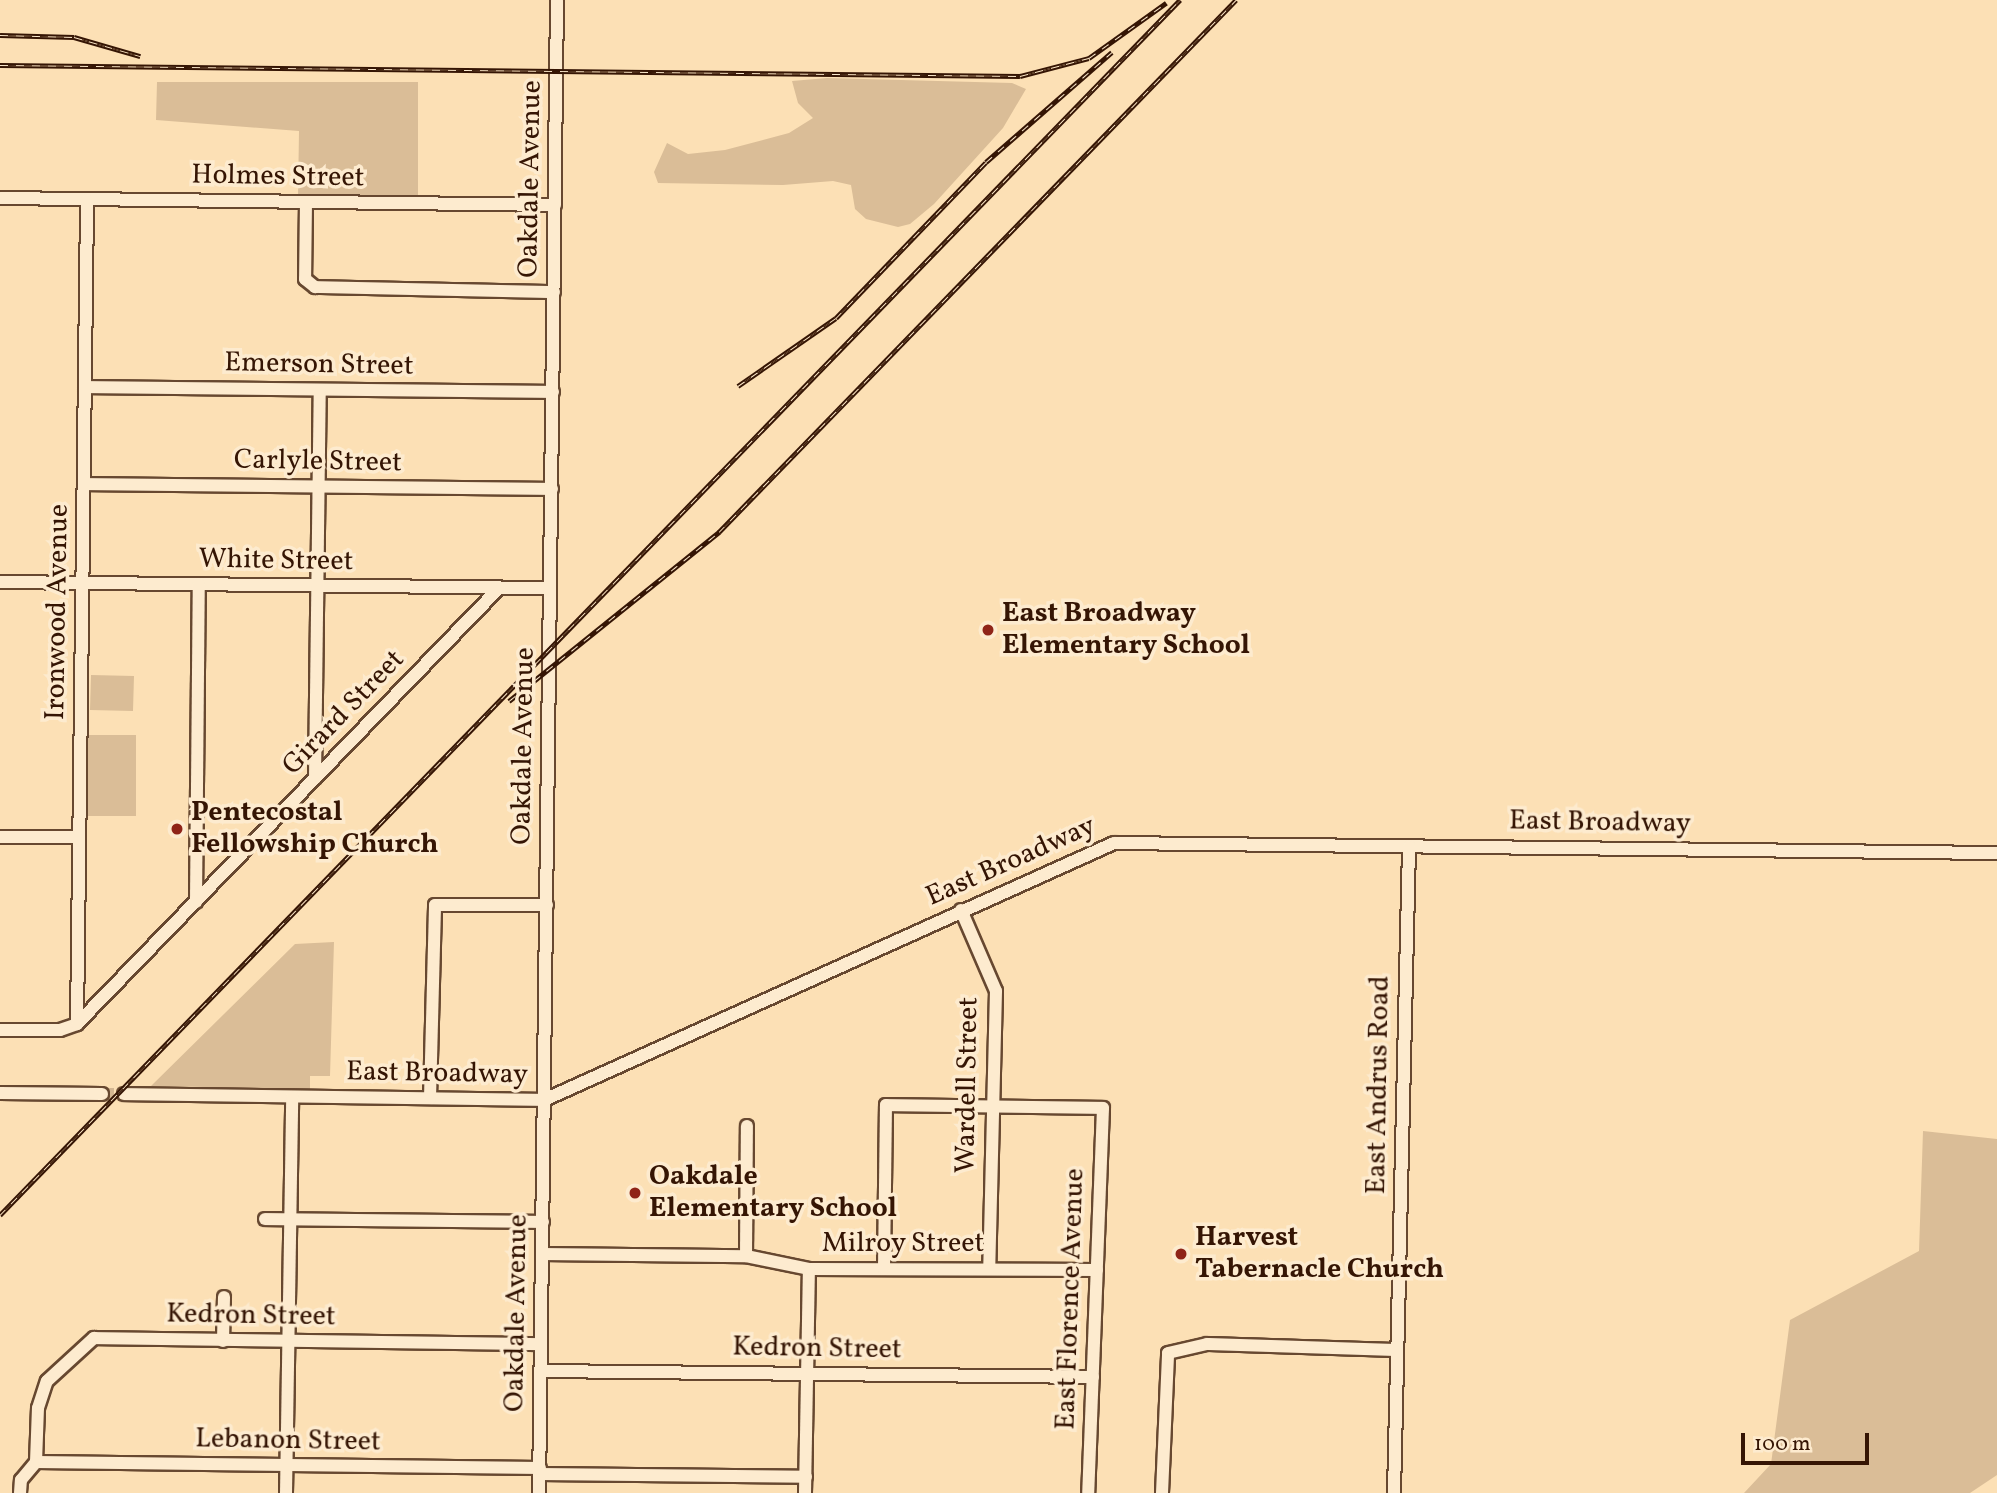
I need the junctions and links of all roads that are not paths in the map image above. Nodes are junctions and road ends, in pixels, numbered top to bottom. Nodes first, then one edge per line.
1 (557, 0) edge
2 (0, 198) edge
3 (88, 200) junction
4 (306, 202) junction
5 (555, 205) junction
6 (554, 292) junction
7 (85, 387) junction
8 (320, 390) junction
9 (553, 392) junction
10 (84, 484) junction
11 (319, 487) junction
12 (552, 489) junction
13 (0, 582) edge
14 (83, 583) junction
15 (199, 584) junction
16 (318, 586) junction
17 (499, 587) junction
18 (550, 588) junction
19 (315, 778) junction
20 (0, 836) edge
21 (79, 837) junction
22 (1409, 846) junction
23 (1997, 853) edge
24 (196, 902) junction
25 (547, 905) junction
26 (961, 910) junction
27 (77, 1024) junction
28 (0, 1030) edge
29 (0, 1093) edge
30 (102, 1094) tunnel mouth
31 (124, 1094) tunnel mouth
32 (292, 1097) junction
33 (430, 1098) junction
34 (544, 1100) junction
35 (992, 1106) junction
36 (747, 1126) dead end
37 (265, 1219) dead end
38 (290, 1219) junction
39 (543, 1222) junction
40 (542, 1254) junction
41 (746, 1256) junction
42 (884, 1268) junction
43 (809, 1269) junction
44 (989, 1269) junction
45 (1097, 1269) junction
46 (224, 1297) dead end
47 (223, 1341) junction
48 (288, 1342) junction
49 (541, 1344) junction
50 (1397, 1350) junction
51 (541, 1371) junction
52 (807, 1373) junction
53 (1093, 1377) junction
54 (36, 1462) junction
55 (287, 1465) junction
56 (540, 1471) junction
57 (806, 1477) junction
58 (20, 1493) edge
59 (286, 1493) edge
60 (540, 1493) edge
61 (805, 1493) edge
62 (1088, 1493) edge
63 (1162, 1493) edge
64 (1394, 1493) edge

1 - 5 street, Oakdale Avenue
2 - 3 street, Holmes Street
3 - 4 street, Holmes Street
3 - 7 street, Ironwood Avenue
4 - 5 street, Holmes Street
4 - 6 street
5 - 6 street, Oakdale Avenue
6 - 9 street, Oakdale Avenue
7 - 8 street, Emerson Street
7 - 10 street, Ironwood Avenue
8 - 9 street, Emerson Street
8 - 11 street
9 - 12 street, Oakdale Avenue
10 - 11 street, Carlyle Street
10 - 14 street, Ironwood Avenue
11 - 12 street, Carlyle Street
11 - 16 street
12 - 18 street, Oakdale Avenue
13 - 14 street, White Street
14 - 15 street, White Street
14 - 21 street, Ironwood Avenue
15 - 16 street, White Street
15 - 24 street
16 - 17 street, White Street
16 - 19 street
17 - 18 street, White Street
17 - 19 street, Girard Street
18 - 25 street, Oakdale Avenue
19 - 24 street, Girard Street
20 - 21 street
21 - 27 street, Ironwood Avenue
22 - 23 street, East Broadway
22 - 26 street, East Broadway
22 - 50 street, East Andrus Road
24 - 27 street, Girard Street
25 - 33 street
25 - 34 street, Oakdale Avenue
26 - 34 street, East Broadway
26 - 35 street, Wardell Street
27 - 28 street
29 - 30 street
31 - 32 street, East Broadway
32 - 33 street, East Broadway
32 - 38 street
33 - 34 street, East Broadway
34 - 39 street, Oakdale Avenue
35 - 42 street
35 - 44 street, Wardell Street
35 - 45 street, East Florence Avenue
36 - 41 street
37 - 38 street
38 - 39 street
38 - 48 street
39 - 40 street, Oakdale Avenue
40 - 41 street, Milroy Street
40 - 49 street, Oakdale Avenue
41 - 43 street, Milroy Street
42 - 43 street, Milroy Street
42 - 44 street, Milroy Street
43 - 52 street
44 - 45 street, Milroy Street
45 - 53 street, East Florence Avenue
46 - 47 street
47 - 48 street, Kedron Street
47 - 54 street, Kedron Street
48 - 49 street, Kedron Street
48 - 55 street
49 - 51 street, Oakdale Avenue
50 - 63 street
50 - 64 street, East Andrus Road
51 - 52 street, Kedron Street
51 - 56 street, Oakdale Avenue
52 - 53 street, Kedron Street
52 - 57 street
53 - 62 street, East Florence Avenue
54 - 55 street, Lebanon Street
54 - 58 street
55 - 56 street, Lebanon Street
55 - 59 street
56 - 57 street, Lebanon Street
56 - 60 street, Oakdale Avenue
57 - 61 street

